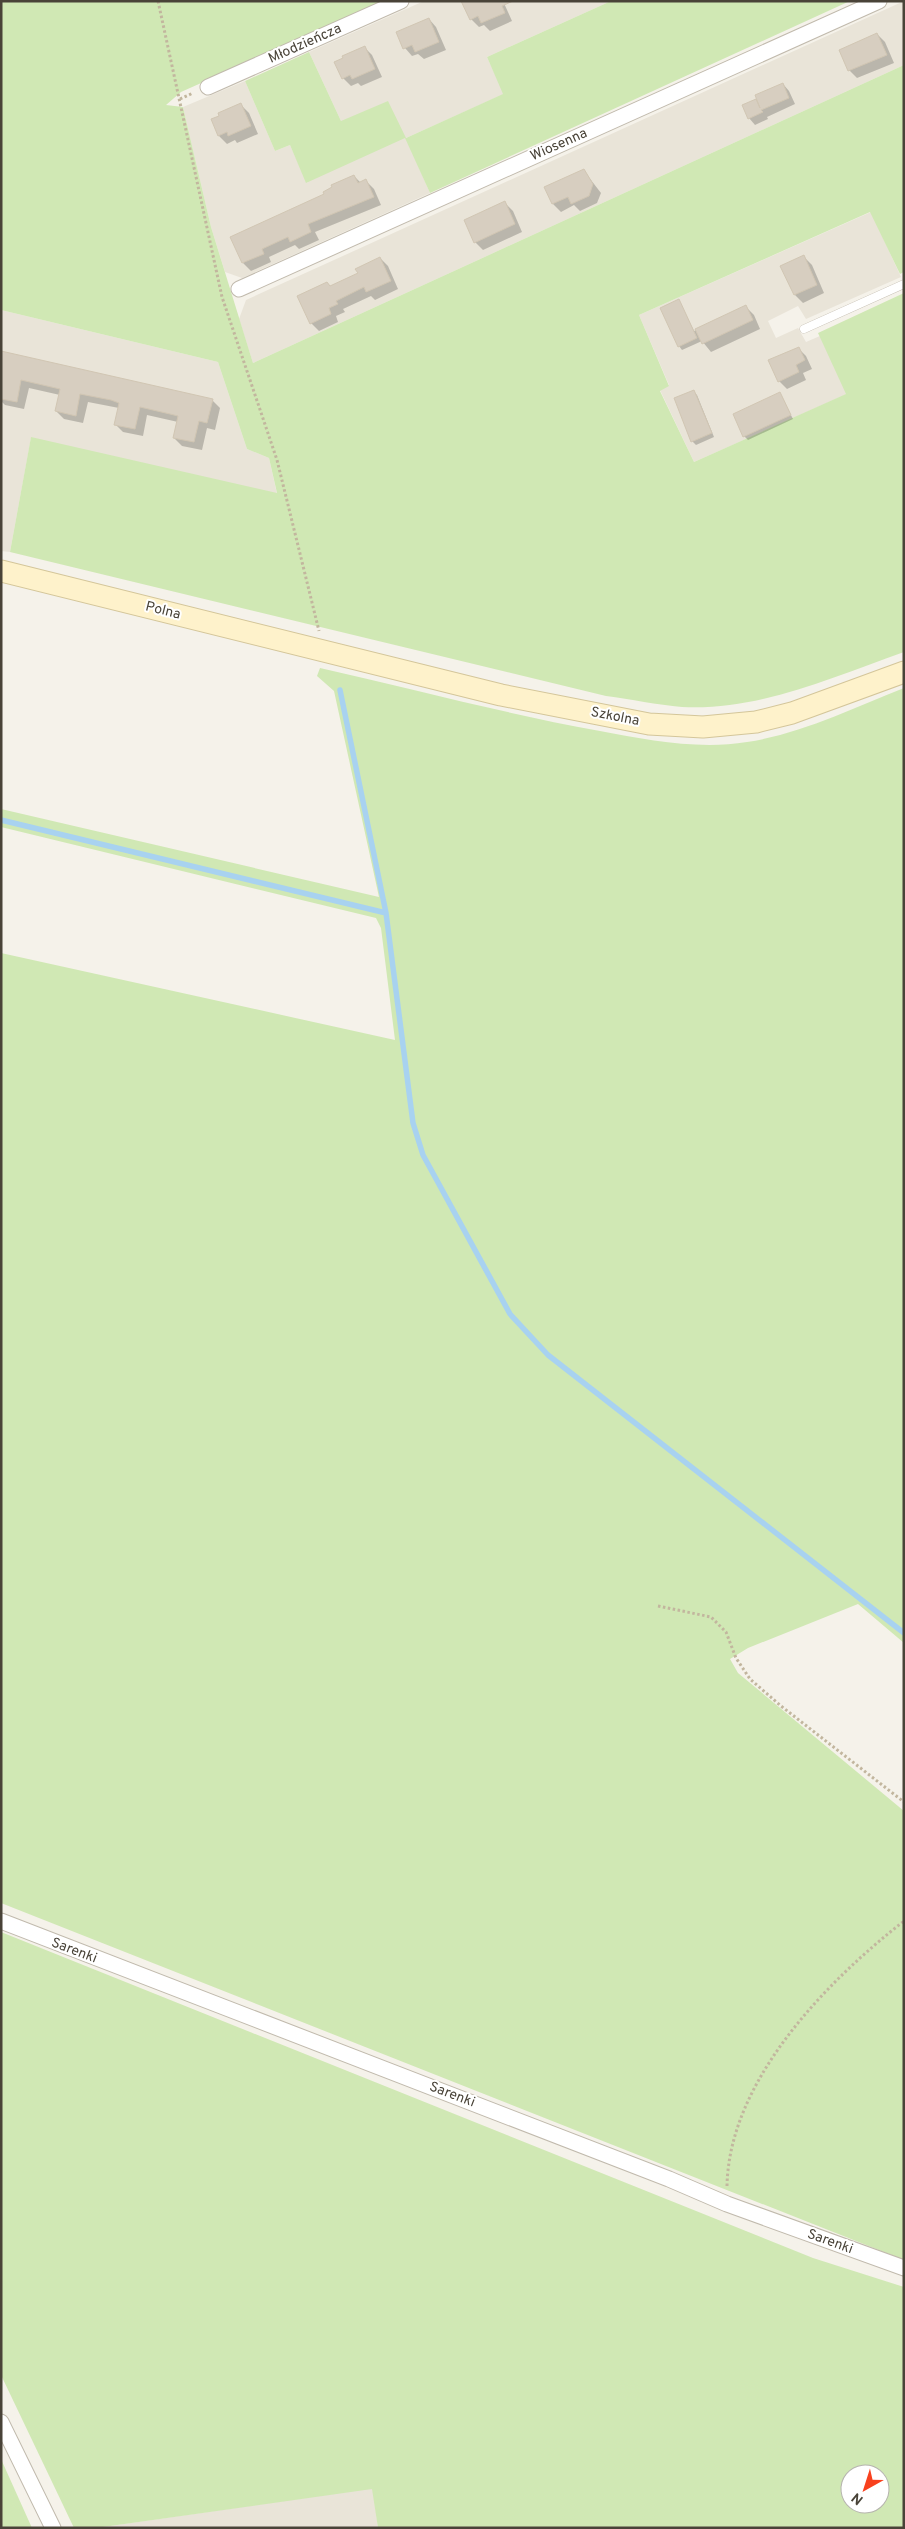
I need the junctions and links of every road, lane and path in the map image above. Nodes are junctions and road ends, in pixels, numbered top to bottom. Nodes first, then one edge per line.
1 (158, 1) edge
2 (402, 1) edge
3 (879, 1) edge
4 (208, 87) dead end
5 (904, 284) edge
6 (239, 289) dead end
7 (804, 329) dead end
8 (1, 570) edge
9 (325, 651) junction
10 (904, 672) edge
11 (658, 1606) dead end
12 (904, 1802) edge
13 (904, 1920) edge
14 (1, 1921) edge
15 (727, 2204) junction
16 (904, 2268) edge
17 (1, 2422) edge
18 (53, 2528) edge

1 - 9 path
2 - 4 street, Młodzieńcza
3 - 6 street, Wiosenna
5 - 7 lane
8 - 9 street, Polna
9 - 10 street, Szkolna
11 - 12 path
13 - 15 path
14 - 15 street, Sarenki
15 - 16 street, Sarenki
17 - 18 street

